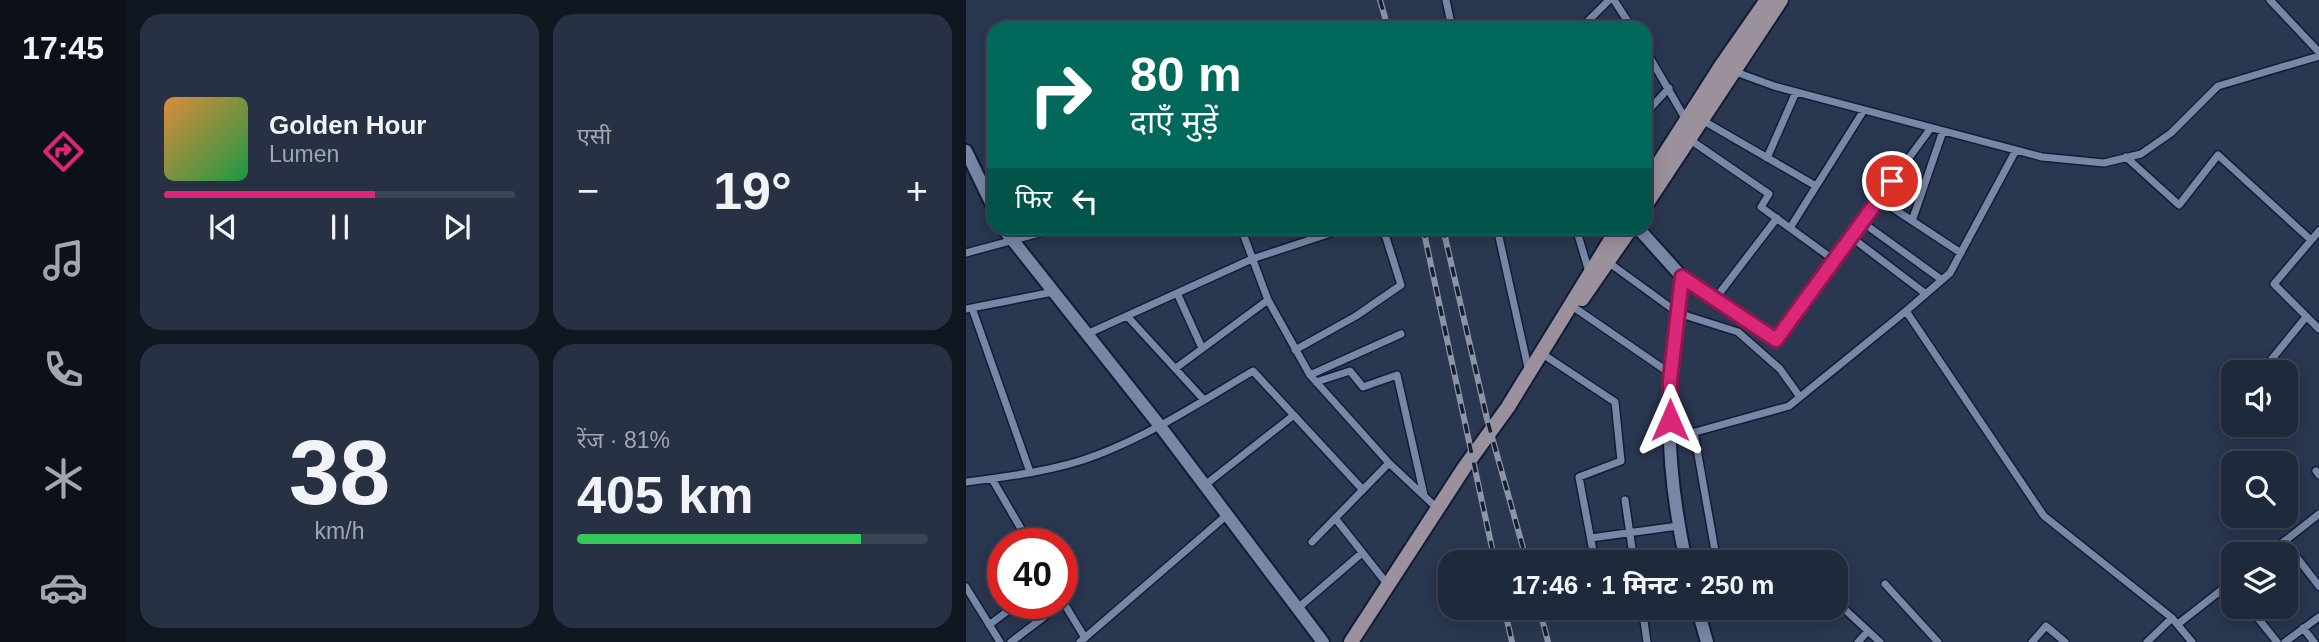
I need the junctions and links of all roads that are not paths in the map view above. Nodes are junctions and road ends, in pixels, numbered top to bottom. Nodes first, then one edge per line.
1 (1446, 0) edge
2 (1611, 0) edge
3 (2270, 0) edge
4 (1774, 1) edge
5 (1450, 21) edge
6 (1588, 21) edge
7 (1627, 21) edge
8 (2319, 54) edge
9 (1652, 60) edge
10 (1727, 68) junction
11 (1669, 88) junction
12 (1796, 92) junction
13 (1652, 106) edge
14 (1864, 110) junction
15 (1694, 120) junction
16 (1931, 128) junction
17 (1942, 131) junction
18 (1689, 139) junction
19 (2016, 150) junction
20 (966, 151) edge
21 (1767, 158) junction
22 (2126, 158) junction
23 (1652, 176) edge
24 (1816, 186) junction
25 (987, 194) edge
26 (1652, 195) edge
27 (1878, 199) junction
28 (1777, 218) junction
29 (1862, 222) junction
30 (1912, 222) junction
31 (1790, 228) junction
32 (2319, 231) edge
33 (1009, 235) edge
34 (1032, 235) edge
35 (1244, 235) edge
36 (1322, 235) edge
37 (1385, 235) edge
38 (1499, 235) edge
39 (1578, 235) edge
40 (1613, 235) edge
41 (1626, 235) edge
42 (1644, 235) edge
43 (1319, 236) joint
44 (1851, 237) junction
45 (1013, 240) junction
46 (2311, 240) junction
47 (966, 253) edge
48 (1961, 253) junction
49 (1252, 258) junction
50 (1834, 260) junction
51 (1608, 262) junction
52 (1589, 273) junction
53 (1682, 277) junction
54 (1942, 280) junction
55 (1053, 292) junction
56 (1177, 293) junction
57 (1926, 294) junction
58 (1715, 299) junction
59 (1268, 300) junction
60 (1575, 308) junction
61 (969, 309) edge
62 (1906, 311) junction
63 (1678, 313) junction
64 (1127, 316) junction
65 (2306, 317) junction
66 (2319, 329) edge
67 (1086, 334) junction
68 (1401, 334) dead end
69 (1202, 348) junction
70 (1295, 350) junction
71 (1543, 350) junction
72 (2271, 360) dead end
73 (1176, 368) junction
74 (1529, 372) junction
75 (1671, 374) junction
76 (1310, 375) junction
77 (1316, 382) junction
78 (1800, 397) junction
79 (1204, 400) junction
80 (1294, 415) junction
81 (1160, 426) junction
82 (1694, 432) junction
83 (1670, 439) junction
84 (1389, 463) junction
85 (1030, 472) junction
86 (992, 478) junction
87 (966, 482) edge
88 (1205, 485) junction
89 (1363, 489) junction
90 (1424, 496) junction
91 (1625, 500) dead end
92 (1438, 509) junction
93 (2319, 514) edge
94 (1227, 515) junction
95 (1335, 518) junction
96 (1678, 527) junction
97 (1021, 528) edge
98 (1630, 533) junction
99 (1591, 538) junction
100 (2284, 541) joint
101 (1311, 542) dead end
102 (1593, 550) edge
103 (1632, 550) edge
104 (1683, 550) edge
105 (1715, 550) edge
106 (1363, 553) junction
107 (1885, 584) dead end
108 (1388, 586) junction
109 (2319, 586) edge
110 (966, 587) edge
111 (2221, 591) edge
112 (1298, 608) junction
113 (1848, 612) edge
114 (2319, 617) edge
115 (997, 619) edge
116 (1040, 619) edge
117 (1071, 619) edge
118 (2259, 619) edge
119 (1644, 620) edge
120 (1701, 620) edge
121 (2175, 621) junction
122 (989, 625) junction
123 (2303, 628) junction
124 (1868, 631) junction
125 (1083, 640) edge
126 (1000, 642) edge
127 (1011, 642) edge
128 (1323, 642) edge
129 (1352, 642) edge
130 (1647, 642) edge
131 (1707, 642) edge
132 (1858, 642) edge
133 (1880, 642) edge
134 (1938, 642) edge
135 (2032, 642) edge
136 (2064, 642) edge
137 (2147, 642) edge
138 (2192, 642) edge
139 (2277, 642) edge
140 (2285, 642) edge
141 (2314, 642) edge

1 - 5 street
2 - 6 street
2 - 7 street
3 - 8 street
4 - 10 main road
8 - 22 street
9 - 11 street
10 - 12 street
10 - 15 main road
11 - 13 street
11 - 15 street
12 - 14 street
12 - 21 street
14 - 16 street
14 - 24 street
15 - 18 main road
15 - 21 street
15 - 23 main road
16 - 17 street
16 - 27 street
17 - 19 street
17 - 30 street
18 - 26 main road
18 - 28 street
19 - 22 street
19 - 48 street
20 - 25 street
21 - 24 street
22 - 46 street
24 - 31 street
27 - 29 street
27 - 30 street
28 - 31 street
28 - 58 street
29 - 44 street
29 - 54 street
30 - 48 street
31 - 50 street
32 - 46 street
33 - 45 street
34 - 45 street
35 - 49 street
36 - 43 street
37 - 70 street
38 - 74 street
39 - 52 street
40 - 52 main road
41 - 51 main road
42 - 53 street
43 - 49 street
44 - 50 street
44 - 57 street
45 - 47 street
45 - 55 street
46 - 65 street
48 - 54 street
49 - 56 street
49 - 59 street
50 - 58 street
51 - 60 main road
51 - 63 street
52 - 71 main road
53 - 58 street
53 - 63 street
54 - 57 street
55 - 61 street
55 - 67 street
56 - 64 street
56 - 69 street
57 - 62 street
59 - 69 street
59 - 70 street
60 - 71 main road
60 - 75 street
61 - 85 street
62 - 78 street
62 - 121 street
63 - 75 street
63 - 78 street
64 - 67 street
64 - 73 street
65 - 66 street
65 - 72 street
67 - 81 street
68 - 76 street
69 - 73 street
70 - 76 street
71 - 74 main road
71 - 99 street
73 - 79 street
74 - 92 main road
75 - 83 street
76 - 77 street
77 - 84 street
77 - 90 street
78 - 82 street
79 - 80 street
79 - 81 street
80 - 88 street
80 - 89 street
81 - 85 street
81 - 88 street
82 - 83 street
82 - 105 street
83 - 96 street
84 - 89 street
84 - 90 street
85 - 86 street
86 - 87 street
86 - 97 street
88 - 94 street
89 - 95 street
90 - 92 street
91 - 98 street
92 - 108 main road
93 - 100 street
94 - 112 street
94 - 125 street
95 - 101 street
95 - 106 street
96 - 98 street
96 - 104 street
98 - 99 street
98 - 103 street
99 - 102 street
100 - 109 street
106 - 108 street
106 - 112 street
107 - 134 street
108 - 129 main road
110 - 122 street
111 - 121 street
112 - 128 street
113 - 124 street
114 - 123 street
115 - 122 street
116 - 127 street
117 - 125 street
118 - 139 street
119 - 130 street
120 - 131 street
121 - 137 street
121 - 138 street
122 - 126 street
123 - 140 street
123 - 141 street
124 - 132 street
124 - 133 street
135 - 136 street

